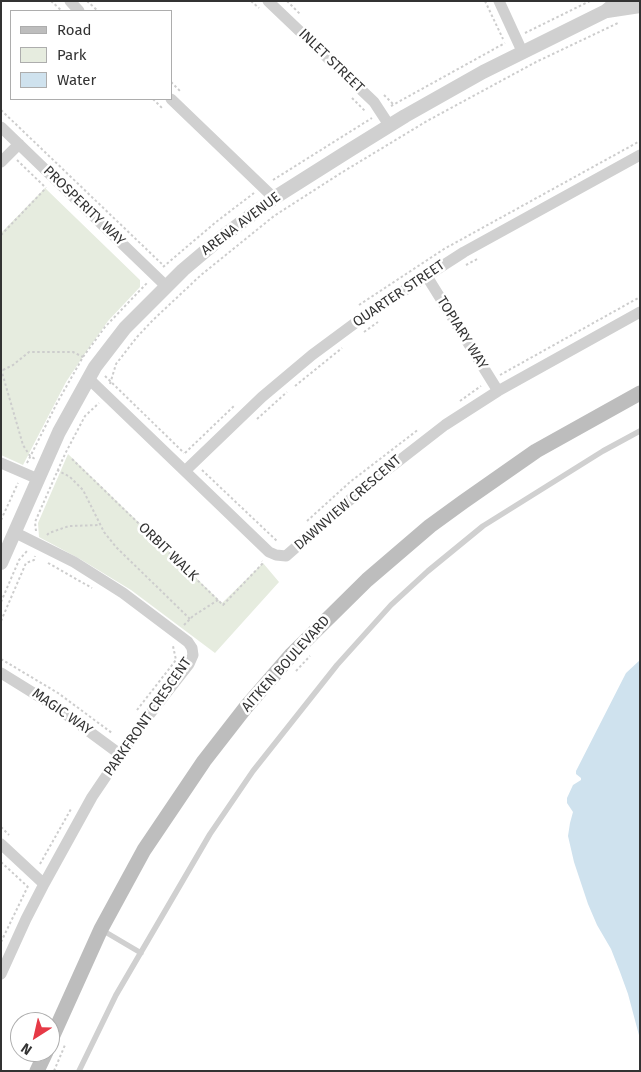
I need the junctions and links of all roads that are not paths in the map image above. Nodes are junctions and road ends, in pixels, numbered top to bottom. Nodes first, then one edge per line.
1 (70, 1) edge
2 (268, 1) edge
3 (499, 1) edge
4 (618, 1) edge
5 (636, 1) edge
6 (640, 5) edge
7 (79, 10) edge
8 (606, 11) junction
9 (522, 51) junction
10 (171, 100) edge
11 (389, 125) junction
12 (1, 127) edge
13 (19, 144) junction
14 (640, 155) edge
15 (1, 162) edge
16 (274, 198) junction
17 (426, 275) junction
18 (166, 286) junction
19 (640, 312) edge
20 (92, 373) junction
21 (498, 391) junction
22 (640, 393) edge
23 (640, 431) edge
24 (1, 462) edge
25 (185, 471) junction
26 (38, 479) junction
27 (14, 532) junction
28 (1, 563) edge
29 (1, 673) edge
30 (121, 755) junction
31 (1, 844) edge
32 (44, 884) junction
33 (100, 929) junction
34 (141, 953) junction
35 (1, 974) edge
36 (60, 1019) edge
37 (79, 1071) edge

1 - 7 street
2 - 11 street, INLET STREET
3 - 9 street
4 - 8 street, ARENA AVENUE
5 - 6 street
6 - 8 street, ARENA AVENUE
8 - 9 street, ARENA AVENUE
9 - 11 street, ARENA AVENUE
10 - 16 street
11 - 16 street, ARENA AVENUE
12 - 13 street, PROSPERITY WAY
13 - 15 street
13 - 18 street, PROSPERITY WAY
14 - 17 street, QUARTER STREET
16 - 18 street, ARENA AVENUE
17 - 21 street, TOPIARY WAY
17 - 25 street, QUARTER STREET
18 - 20 street, ARENA AVENUE
19 - 21 street, DAWNVIEW CRESCENT
20 - 25 street, DAWNVIEW CRESCENT
20 - 26 street, ARENA AVENUE
21 - 25 street, DAWNVIEW CRESCENT
22 - 33 main road, AITKEN BOULEVARD
23 - 34 lane
24 - 26 street
26 - 27 street, ARENA AVENUE
27 - 28 street, ARENA AVENUE
27 - 30 street, PARKFRONT CRESCENT
29 - 30 street, MAGIC WAY
30 - 32 street, PARKFRONT CRESCENT
31 - 32 street
32 - 35 street, PARKFRONT CRESCENT
33 - 34 lane
33 - 36 main road, AITKEN BOULEVARD
34 - 37 lane

